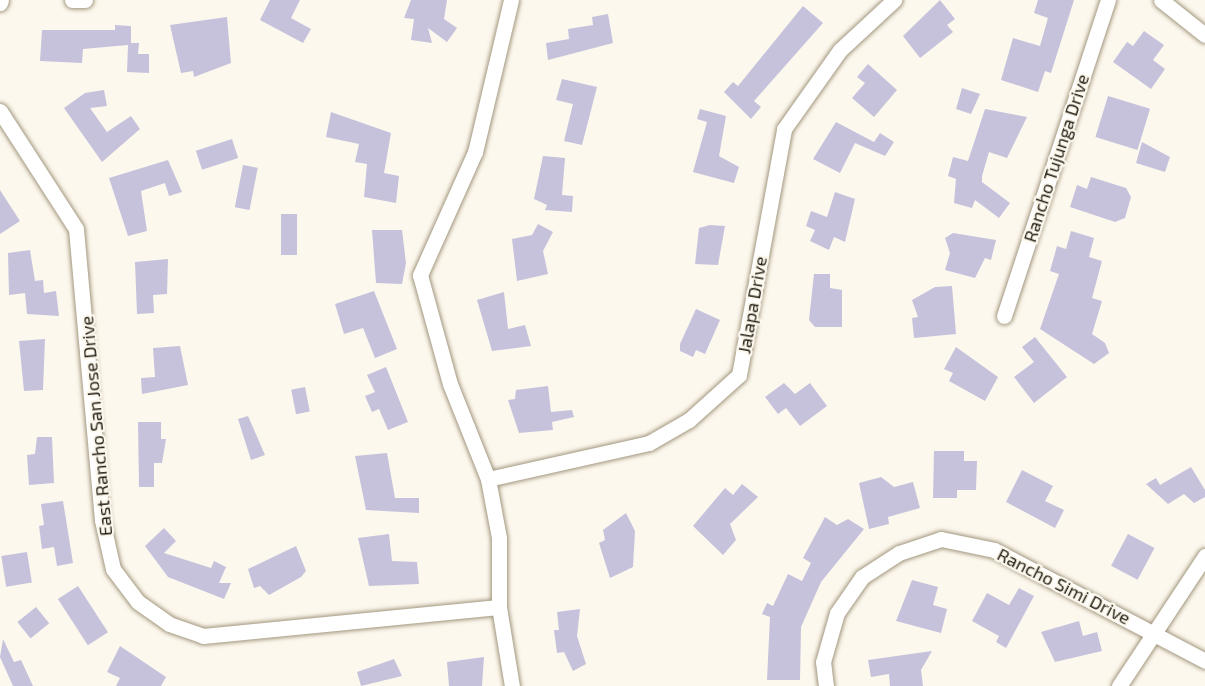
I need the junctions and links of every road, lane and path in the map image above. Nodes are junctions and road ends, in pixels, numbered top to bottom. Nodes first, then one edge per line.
1 (72, 0) edge
2 (85, 0) edge
3 (511, 0) edge
4 (894, 0) edge
5 (1108, 0) edge
6 (1161, 0) edge
7 (1205, 35) edge
8 (0, 111) edge
9 (1004, 316) dead end
10 (488, 478) junction
11 (1205, 556) edge
12 (499, 607) junction
13 (1152, 630) junction
14 (1205, 661) edge
15 (512, 686) edge
16 (826, 686) edge
17 (1119, 686) edge

1 - 2 street
3 - 10 street
4 - 10 street, Jalapa Drive
5 - 9 street, Rancho Tujunga Drive
6 - 7 street
8 - 12 street, East Rancho San Jose Drive
10 - 12 street
11 - 13 street
12 - 15 street
13 - 14 street, Rancho Simi Drive
13 - 16 street, Rancho Simi Drive
13 - 17 street

